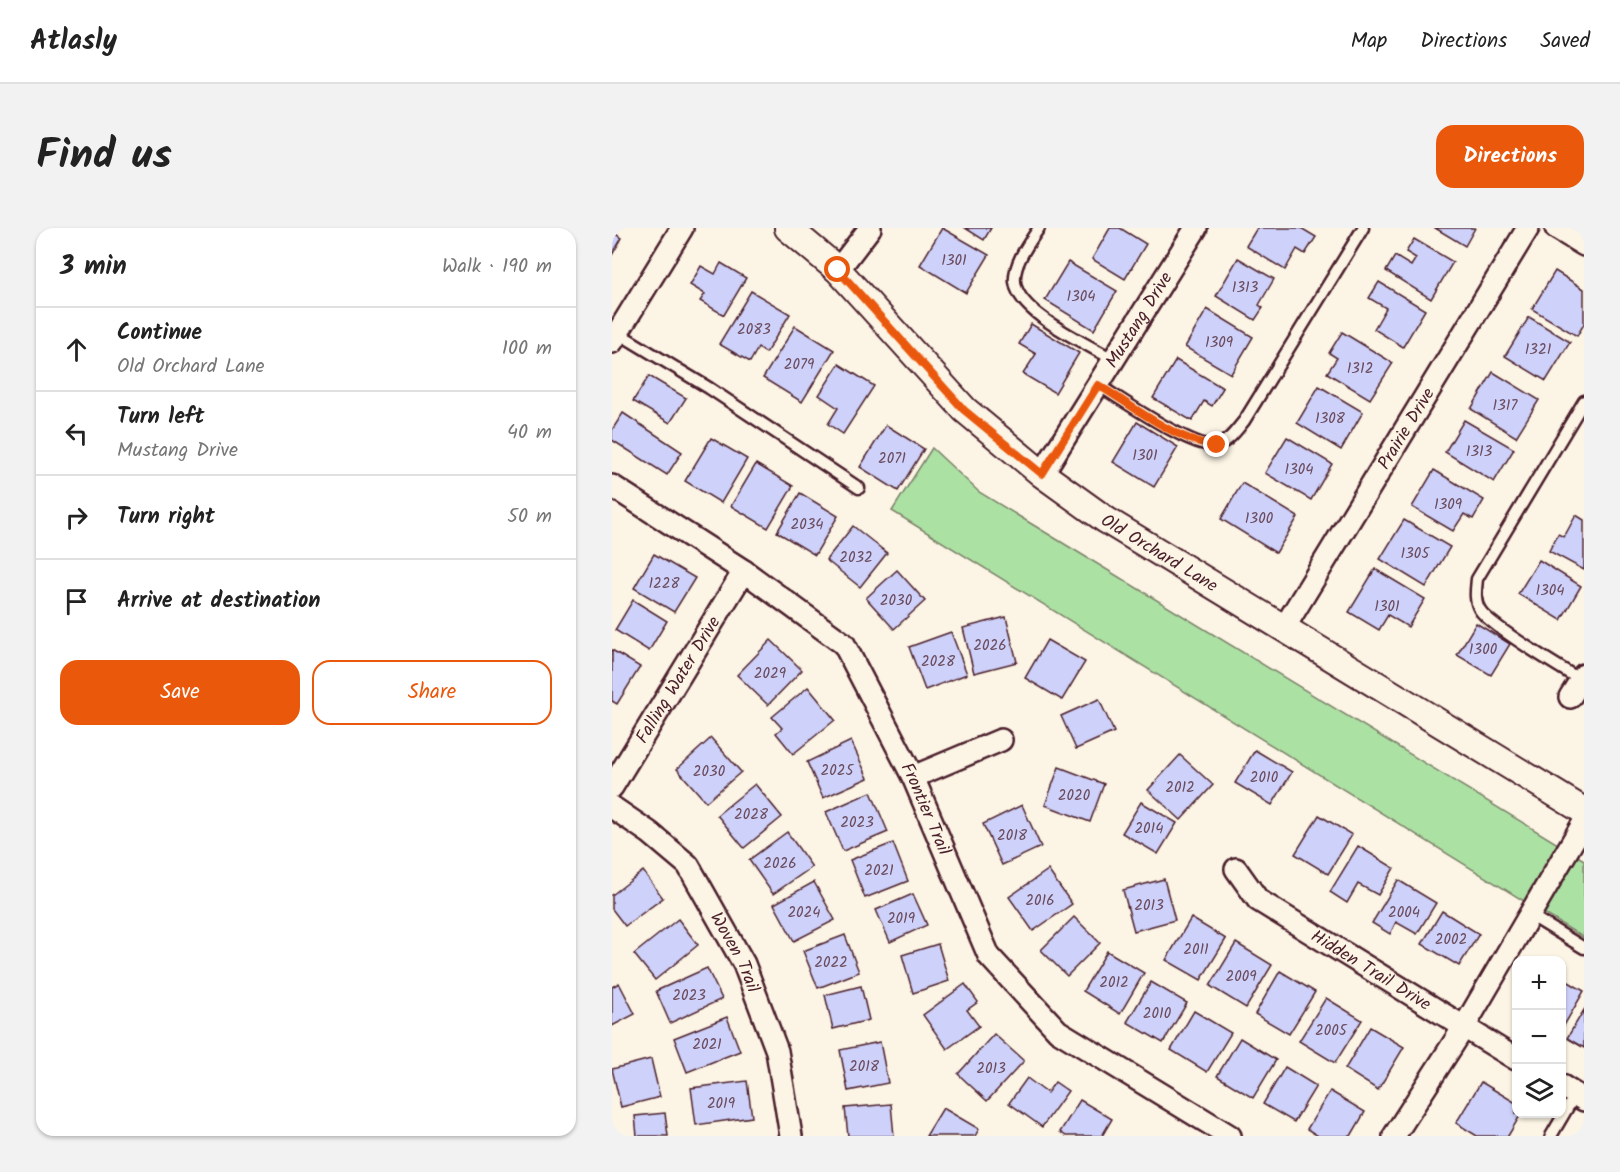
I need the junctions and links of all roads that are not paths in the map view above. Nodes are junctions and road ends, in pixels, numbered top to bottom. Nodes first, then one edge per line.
1 (682, 228) edge
2 (788, 228) edge
3 (870, 228) edge
4 (1039, 228) edge
5 (1196, 228) edge
6 (1363, 228) edge
7 (1528, 228) edge
8 (1556, 228) edge
9 (1584, 245) edge
10 (838, 270) junction
11 (615, 338) edge
12 (1114, 360) junction
13 (1098, 385) junction
14 (1584, 401) edge
15 (1042, 474) junction
16 (612, 486) edge
17 (859, 488) dead end
18 (744, 571) junction
19 (1284, 627) junction
20 (1580, 684) edge
21 (1002, 740) dead end
22 (913, 777) junction
23 (612, 787) edge
24 (612, 807) edge
25 (1584, 811) edge
26 (1584, 822) edge
27 (1236, 869) dead end
28 (1530, 915) junction
29 (1584, 948) edge
30 (1464, 1027) junction
31 (1512, 1057) edge
32 (1574, 1094) edge
33 (791, 1136) edge
34 (1230, 1136) edge
35 (1394, 1136) edge
36 (1551, 1136) edge

1 - 11 street
2 - 10 street, Old Orchard Lane
3 - 10 street
4 - 12 lane
5 - 12 street, Mustang Drive
6 - 13 lane
7 - 19 street, Prairie Drive
8 - 9 street
10 - 15 street, Old Orchard Lane
11 - 17 lane
12 - 13 street, Mustang Drive
13 - 15 street, Mustang Drive
14 - 20 lane
15 - 19 street, Old Orchard Lane
16 - 18 street, Frontier Trail
18 - 22 street, Frontier Trail
18 - 23 street, Falling Water Drive
19 - 25 street, Old Orchard Lane
21 - 22 street
22 - 34 street, Frontier Trail
24 - 33 street, Woven Trail
26 - 28 street
27 - 30 street, Hidden Trail Drive
28 - 29 lane
28 - 30 street
30 - 31 street, Hidden Trail Drive
30 - 35 street
32 - 36 lane

